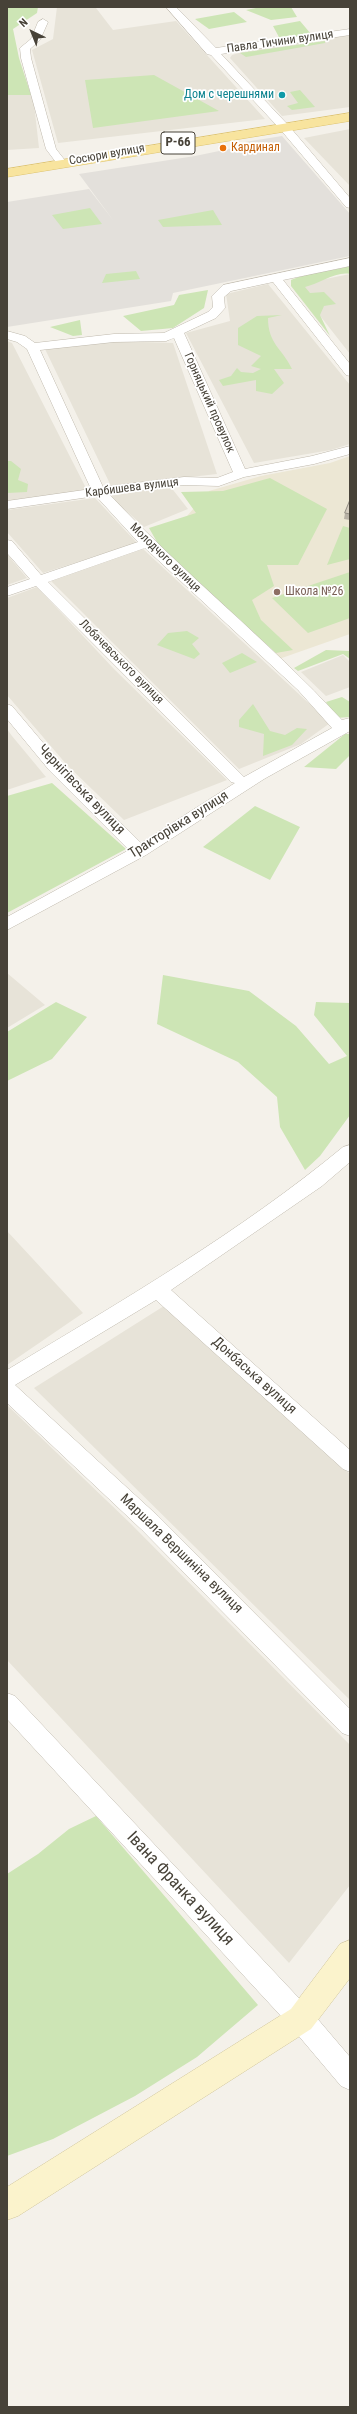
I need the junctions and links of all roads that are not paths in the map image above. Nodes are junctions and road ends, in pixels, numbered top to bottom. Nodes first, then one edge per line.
1 (171, 7) edge
2 (43, 22) dead end
3 (350, 32) edge
4 (211, 52) junction
5 (350, 117) edge
6 (285, 128) junction
7 (62, 163) junction
8 (7, 173) edge
9 (350, 206) edge
10 (350, 262) edge
11 (276, 278) junction
12 (177, 332) junction
13 (7, 335) edge
14 (32, 347) junction
15 (350, 372) edge
16 (350, 450) edge
17 (241, 474) junction
18 (99, 492) junction
19 (7, 505) edge
20 (147, 543) junction
21 (7, 544) edge
22 (38, 580) junction
23 (7, 592) edge
24 (7, 709) edge
25 (350, 724) edge
26 (237, 778) dead end
27 (140, 851) junction
28 (7, 924) edge
29 (350, 1152) edge
30 (157, 1289) junction
31 (7, 1380) edge
32 (7, 1390) edge
33 (350, 1463) edge
34 (7, 1703) edge
35 (350, 1725) edge
36 (350, 1954) edge
37 (301, 2019) junction
38 (350, 2077) edge
39 (7, 2205) edge

1 - 4 street
2 - 7 street
3 - 4 street, Павла Тичини вулиця
4 - 6 street
5 - 6 main road, Сосюри вулиця / Р-66
6 - 7 main road, Сосюри вулиця / Р-66
6 - 9 street
7 - 8 main road, Сосюри вулиця / Р-66
10 - 11 street
11 - 12 street
11 - 15 street
12 - 14 street
12 - 17 street, Горняцький провулок
13 - 14 street
14 - 18 street, Молодчого вулиця
16 - 17 street, Карбишева вулиця
17 - 18 street, Карбишева вулиця
18 - 19 street, Карбишева вулиця
18 - 20 street, Молодчого вулиця
20 - 22 street
20 - 25 street, Молодчого вулиця
21 - 22 street, Лобачевського вулиця
22 - 23 street
22 - 26 street, Лобачевського вулиця
24 - 27 street, Чернігівська вулиця
25 - 27 street, Тракторівка вулиця
27 - 28 street, Тракторівка вулиця
29 - 30 street
30 - 31 street
30 - 33 street, Донбаська вулиця
32 - 35 street, Маршала Вершиніна вулиця
34 - 37 street, Івана Франка вулиця
36 - 37 main road
37 - 38 street, Івана Франка вулиця
37 - 39 main road

